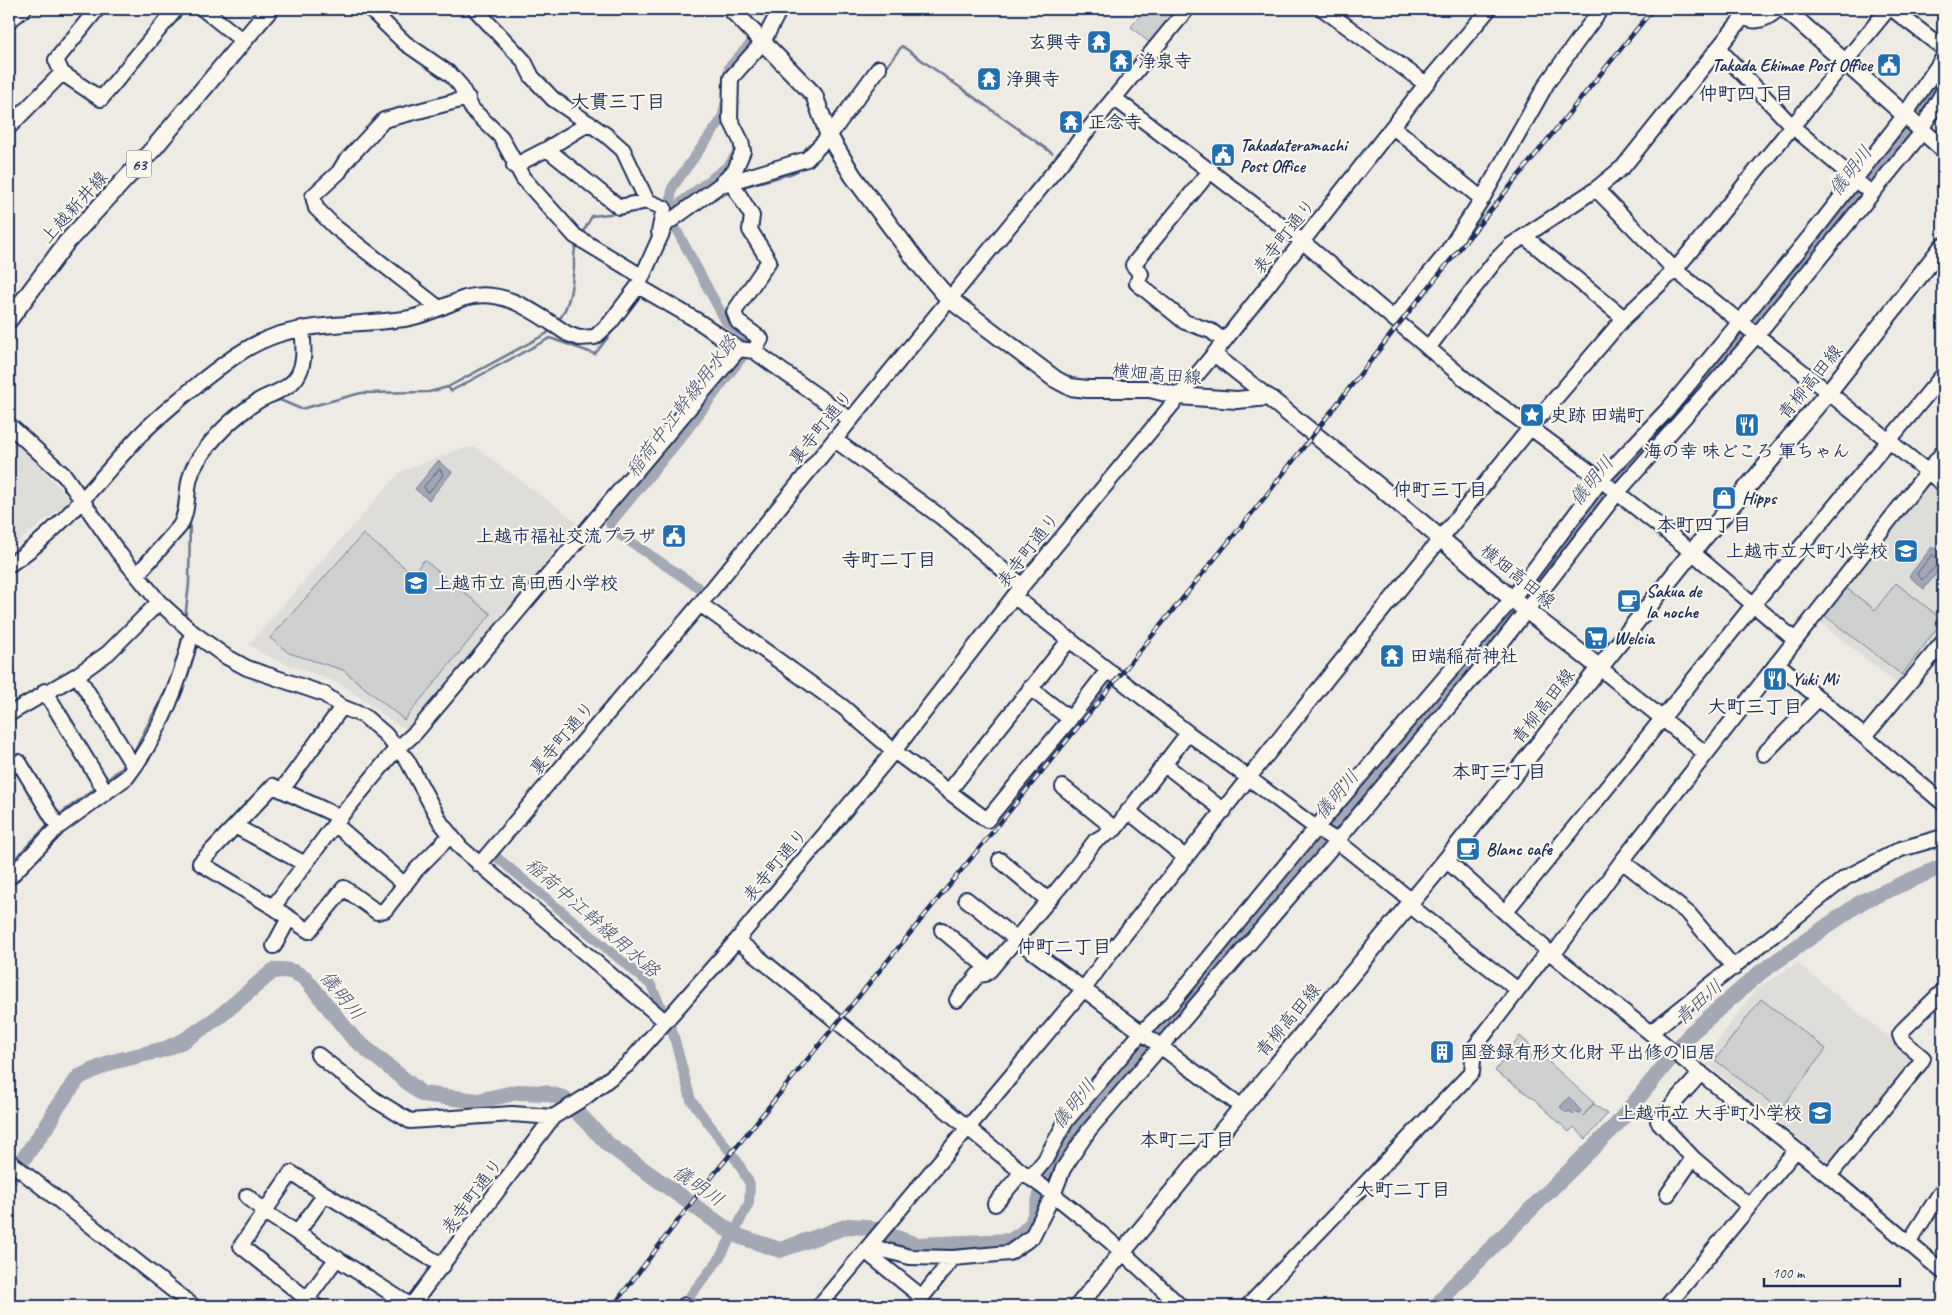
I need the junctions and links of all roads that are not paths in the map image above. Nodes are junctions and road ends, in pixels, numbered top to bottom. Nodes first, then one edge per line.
1 (24, 9) edge
2 (98, 9) edge
3 (176, 9) edge
4 (202, 9) edge
5 (270, 9) edge
6 (370, 9) edge
7 (475, 9) edge
8 (731, 9) edge
9 (780, 9) edge
10 (1187, 9) edge
11 (1322, 9) edge
12 (1489, 9) edge
13 (1601, 9) edge
14 (1778, 9) edge
15 (1785, 9) edge
16 (1888, 9) edge
17 (1892, 9) edge
18 (1741, 12) edge
19 (9, 21) edge
20 (243, 41) junction
21 (763, 42) junction
22 (1718, 48) junction
23 (1943, 48) edge
24 (1943, 58) edge
25 (1844, 64) junction
26 (879, 68) dead end
27 (62, 73) junction
28 (1426, 84) junction
29 (1943, 92) edge
30 (468, 98) junction
31 (1114, 98) junction
32 (589, 123) junction
33 (1915, 125) junction
34 (9, 127) edge
35 (1393, 127) junction
36 (1793, 127) junction
37 (829, 136) junction
38 (547, 149) junction
39 (1943, 149) edge
40 (514, 166) junction
41 (1210, 170) junction
42 (1855, 180) junction
43 (726, 183) junction
44 (1596, 189) junction
45 (1869, 192) junction
46 (1482, 199) junction
47 (647, 201) junction
48 (664, 208) junction
49 (682, 213) junction
50 (1525, 237) junction
51 (658, 238) junction
52 (1303, 242) junction
53 (1943, 246) edge
54 (1675, 270) junction
55 (640, 281) junction
56 (948, 298) junction
57 (439, 308) junction
58 (1393, 318) junction
59 (1624, 318) junction
60 (9, 320) edge
61 (1742, 324) junction
62 (302, 328) junction
63 (1756, 336) junction
64 (1224, 341) junction
65 (739, 348) junction
66 (1428, 348) junction
67 (754, 351) junction
68 (1214, 354) junction
69 (1943, 374) edge
70 (1828, 394) junction
71 (1178, 396) junction
72 (1268, 397) junction
73 (851, 420) junction
74 (9, 424) edge
75 (1532, 426) junction
76 (834, 440) junction
77 (1889, 441) junction
78 (1943, 452) edge
79 (1927, 471) junction
80 (1603, 481) junction
81 (1943, 484) edge
82 (1617, 493) junction
83 (82, 501) junction
84 (1441, 538) junction
85 (1692, 552) junction
86 (9, 565) edge
87 (137, 575) junction
88 (1019, 591) junction
89 (159, 602) junction
90 (1518, 603) junction
91 (700, 604) junction
92 (1753, 605) junction
93 (192, 632) junction
94 (1070, 639) junction
95 (1795, 640) junction
96 (1943, 642) edge
97 (1778, 663) junction
98 (1600, 668) junction
99 (1108, 670) junction
100 (77, 675) junction
101 (1030, 688) junction
102 (45, 691) junction
103 (1819, 698) junction
104 (342, 707) junction
105 (9, 714) edge
106 (1070, 719) junction
107 (1663, 719) junction
108 (1188, 733) junction
109 (1866, 736) junction
110 (399, 749) junction
111 (894, 751) junction
112 (1706, 754) junction
113 (1764, 754) dead end
114 (1164, 764) junction
115 (134, 767) junction
116 (9, 768) edge
117 (1249, 777) junction
118 (1063, 787) dead end
119 (282, 790) junction
120 (949, 791) junction
121 (106, 792) junction
122 (1943, 803) edge
123 (1128, 811) junction
124 (1224, 811) junction
125 (337, 821) junction
126 (234, 826) junction
127 (58, 827) junction
128 (1316, 828) junction
129 (1115, 829) junction
130 (450, 836) junction
131 (1943, 837) edge
132 (1337, 841) junction
133 (1186, 858) junction
134 (1000, 860) dead end
135 (1446, 860) junction
136 (1622, 862) junction
137 (305, 864) junction
138 (480, 865) junction
139 (11, 869) edge
140 (405, 885) junction
141 (966, 899) dead end
142 (1048, 900) junction
143 (1411, 903) junction
144 (272, 907) junction
145 (1505, 912) junction
146 (289, 918) junction
147 (942, 930) dead end
148 (1016, 939) junction
149 (737, 940) junction
150 (274, 946) dead end
151 (1550, 953) junction
152 (1734, 968) junction
153 (990, 970) junction
154 (1083, 990) junction
155 (1518, 990) junction
156 (1943, 991) edge
157 (957, 1000) dead end
158 (664, 1022) junction
159 (1650, 1033) junction
160 (1143, 1034) junction
161 (1160, 1047) junction
162 (318, 1055) dead end
163 (1697, 1070) junction
164 (1242, 1107) junction
165 (559, 1115) junction
166 (967, 1127) junction
167 (1796, 1150) junction
168 (1693, 1158) junction
169 (9, 1161) edge
170 (1829, 1176) junction
171 (1029, 1177) junction
172 (1943, 1189) edge
173 (1051, 1193) junction
174 (325, 1194) junction
175 (1668, 1194) dead end
176 (247, 1196) dead end
177 (996, 1204) dead end
178 (1748, 1205) junction
179 (266, 1212) junction
180 (298, 1232) junction
181 (1908, 1242) junction
182 (867, 1248) junction
183 (1122, 1251) junction
184 (337, 1258) junction
185 (953, 1258) junction
186 (443, 1266) junction
187 (1943, 1272) edge
188 (919, 1302) edge
189 (311, 1303) edge
190 (193, 1306) edge
191 (411, 1306) edge
192 (819, 1306) edge
193 (1078, 1306) edge
194 (1180, 1306) edge
195 (1248, 1306) edge
196 (1668, 1306) edge

1 - 19 street
2 - 27 street
3 - 27 street
4 - 20 street
5 - 20 main road, 上越新井線 / 63
6 - 30 street
7 - 32 street
8 - 21 main road, 横畑高田線
9 - 21 street
10 - 31 street, 裏寺町通り
11 - 28 street
12 - 28 street, 表寺町通り
13 - 46 street
14 - 18 street
15 - 25 main road
16 - 25 street
17 - 23 street
18 - 22 street
20 - 60 main road, 上越新井線 / 63
21 - 37 main road, 横畑高田線
21 - 43 street
22 - 36 street
22 - 44 street
24 - 33 street
25 - 33 main road
25 - 36 street
26 - 37 street
27 - 34 street
28 - 35 street, 表寺町通り
29 - 33 street
30 - 40 street
30 - 57 street
31 - 41 street
31 - 56 street, 裏寺町通り
32 - 38 street
32 - 47 street
33 - 39 main road
33 - 42 street
33 - 45 street
35 - 46 street
35 - 52 street, 表寺町通り
36 - 42 street
36 - 54 street
37 - 43 street
37 - 56 main road, 横畑高田線
38 - 40 street
38 - 47 street
40 - 55 street
41 - 52 street
41 - 64 street
42 - 45 street
42 - 61 street
43 - 49 street
43 - 67 street
44 - 50 street
44 - 54 street
45 - 63 street
46 - 58 street
47 - 48 street
48 - 49 street
48 - 51 street
49 - 51 street
50 - 59 street
50 - 66 street
51 - 55 street
52 - 58 street
52 - 64 street, 表寺町通り
53 - 70 main road, 青柳高田線
54 - 59 street
54 - 61 street
55 - 57 street
55 - 65 street
56 - 71 main road, 横畑高田線
56 - 73 street, 裏寺町通り
57 - 62 street
58 - 66 street
59 - 75 street
61 - 63 street
61 - 80 street
62 - 83 street
62 - 87 street
63 - 70 street
63 - 82 street
64 - 68 street, 表寺町通り
65 - 67 street
65 - 110 street
66 - 75 street
67 - 73 street
68 - 71 street, 表寺町通り
68 - 72 street
69 - 77 street
70 - 77 street
70 - 85 main road, 青柳高田線
71 - 72 main road, 横畑高田線
71 - 88 street, 表寺町通り
72 - 84 main road, 横畑高田線
73 - 76 street, 裏寺町通り
74 - 83 street
75 - 80 street
75 - 84 street
76 - 88 street
76 - 91 street, 裏寺町通り
77 - 79 street
77 - 92 street
78 - 79 street
79 - 81 street
79 - 95 street
80 - 82 street
80 - 90 street
82 - 85 street
82 - 90 street
83 - 86 street
83 - 87 street
84 - 90 main road, 横畑高田線
84 - 117 street
85 - 92 street
85 - 98 main road, 青柳高田線
87 - 89 street
88 - 94 street
88 - 111 street, 表寺町通り
89 - 93 street
89 - 100 street
90 - 98 main road, 横畑高田線
90 - 128 street
90 - 132 street
91 - 111 street
91 - 138 street, 裏寺町通り
92 - 95 street
92 - 107 street
93 - 104 street
93 - 115 street
94 - 99 street
94 - 101 street
95 - 97 street
96 - 109 street
97 - 103 street
97 - 112 street
98 - 107 street
98 - 135 main road, 青柳高田線
99 - 106 street
99 - 108 street
100 - 102 street
100 - 115 street
101 - 106 street
101 - 120 street
102 - 105 street
102 - 121 street
103 - 109 street
103 - 113 street
104 - 110 street
104 - 119 street
106 - 120 street
107 - 112 street
107 - 145 street
108 - 114 street
108 - 117 street
109 - 122 street
110 - 125 street
110 - 130 street
111 - 120 street
111 - 149 street, 表寺町通り
112 - 136 street
114 - 123 street
114 - 124 street
115 - 121 street
116 - 127 street
117 - 124 street
117 - 128 street
118 - 129 street
119 - 125 street
119 - 126 street
121 - 127 street
123 - 129 street
123 - 133 street
124 - 133 street
125 - 137 street
125 - 140 street
126 - 137 street
126 - 144 street
127 - 139 street
128 - 132 street
128 - 160 street
129 - 142 street
130 - 138 street
130 - 140 street
131 - 152 street
132 - 143 street
132 - 161 street
133 - 154 street
134 - 142 street
135 - 143 main road, 青柳高田線
135 - 145 street
136 - 151 street
136 - 152 street
137 - 144 street
138 - 158 street
140 - 146 street
141 - 148 street
142 - 148 street
143 - 155 street
143 - 164 main road, 青柳高田線
144 - 146 street
145 - 151 street
146 - 150 street
147 - 153 street
148 - 153 street
148 - 154 street
149 - 158 street, 表寺町通り
149 - 166 street
151 - 155 street
151 - 159 street
152 - 159 street
153 - 157 street
154 - 160 street
154 - 166 street
155 - 195 street
156 - 170 street
158 - 165 street, 表寺町通り
159 - 163 street
160 - 161 street
160 - 171 street
161 - 164 street
161 - 173 street
162 - 165 street
163 - 167 street
163 - 168 street
164 - 183 main road, 青柳高田線
165 - 186 street, 表寺町通り
166 - 171 street
166 - 182 street
167 - 170 street
167 - 178 street
168 - 175 street
168 - 178 street
169 - 190 street
170 - 181 street
171 - 173 street
171 - 177 street
172 - 181 street
173 - 183 street
173 - 185 street
174 - 179 street
174 - 180 street
174 - 186 street
176 - 179 street
178 - 196 street
179 - 180 street
179 - 189 street
180 - 184 street
181 - 187 street
182 - 185 street
182 - 188 street
182 - 192 street
183 - 193 main road, 青柳高田線
183 - 194 street
184 - 189 street
184 - 191 street
185 - 188 street
186 - 191 street, 表寺町通り

